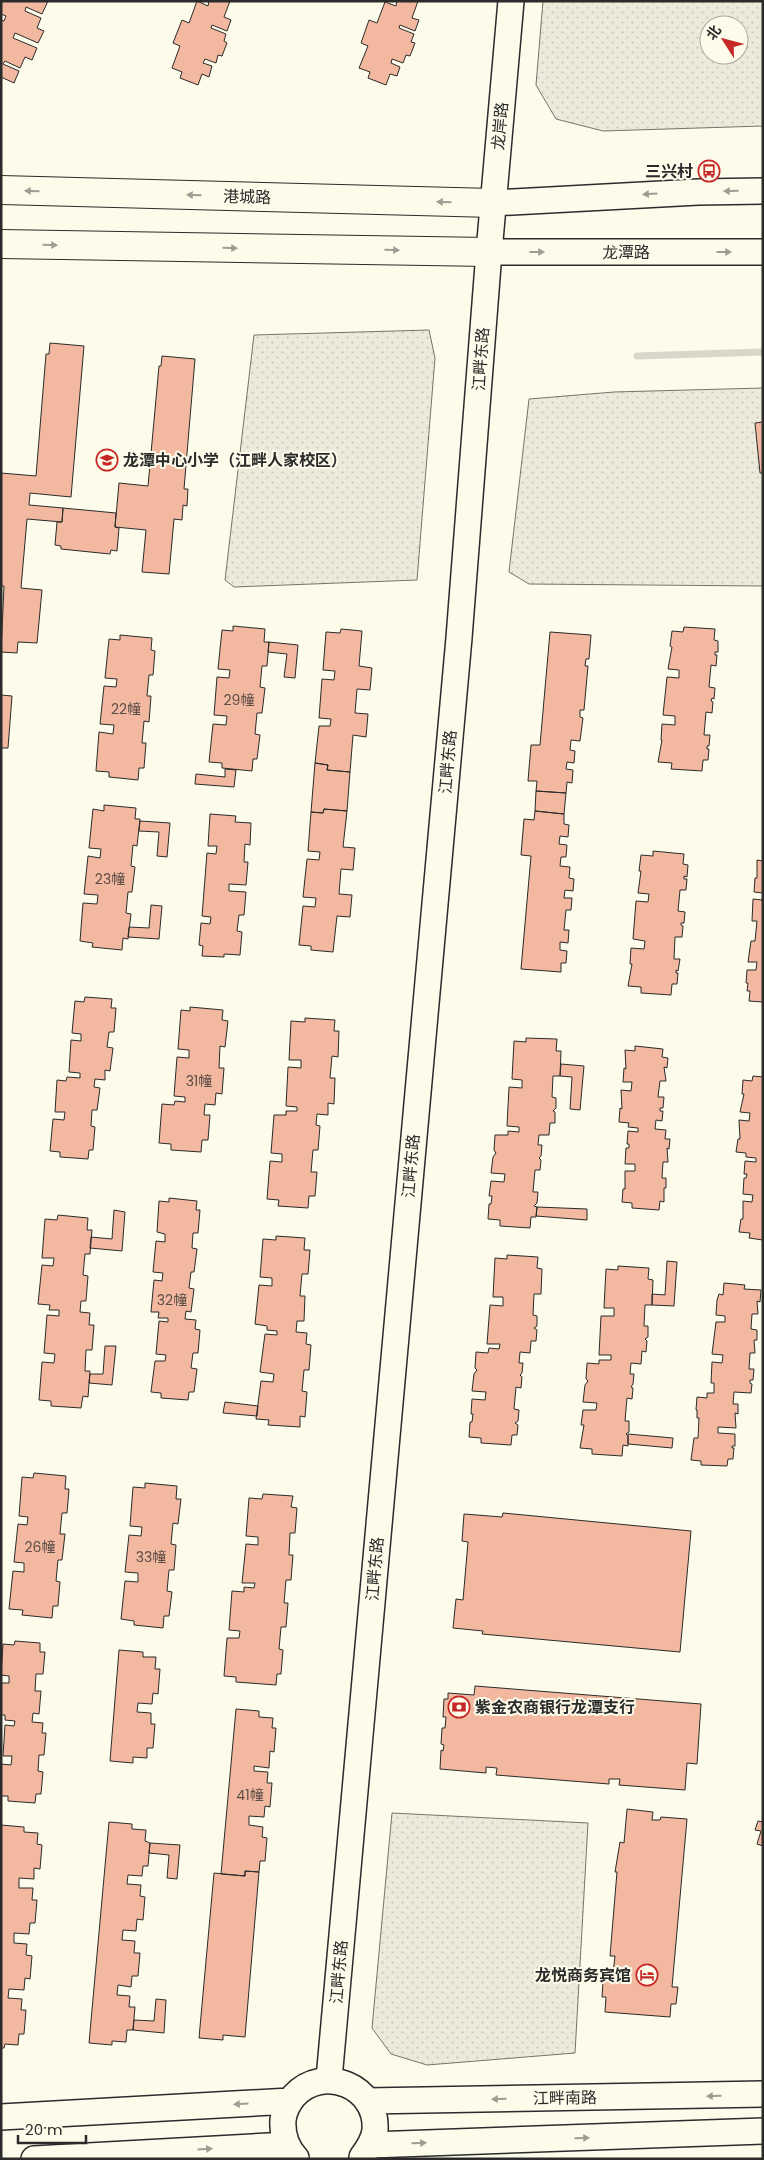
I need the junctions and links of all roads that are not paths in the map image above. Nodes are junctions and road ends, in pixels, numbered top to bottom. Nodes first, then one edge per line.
1 (511, 1) edge
2 (1, 190) edge
3 (763, 191) edge
4 (493, 203) junction
5 (1, 244) edge
6 (489, 252) junction
7 (763, 252) edge
8 (329, 2080) junction
9 (763, 2094) edge
10 (290, 2101) junction
11 (368, 2101) junction
12 (1, 2117) edge
13 (763, 2131) edge
14 (291, 2152) edge
15 (366, 2152) edge
16 (34, 2159) edge

1 - 4 street, 龙岸路
4 -> 2 main road, 港城路
3 -> 4 street
4 - 6 street, 龙岸路
5 -> 6 main road
6 -> 7 street, 龙潭路
6 - 8 street, 江畔东路
8 - 10 street
8 - 11 street
9 -> 11 street, 江畔南路
10 -> 12 street
10 - 14 street
11 - 15 street
15 -> 13 street
16 -> 14 street

